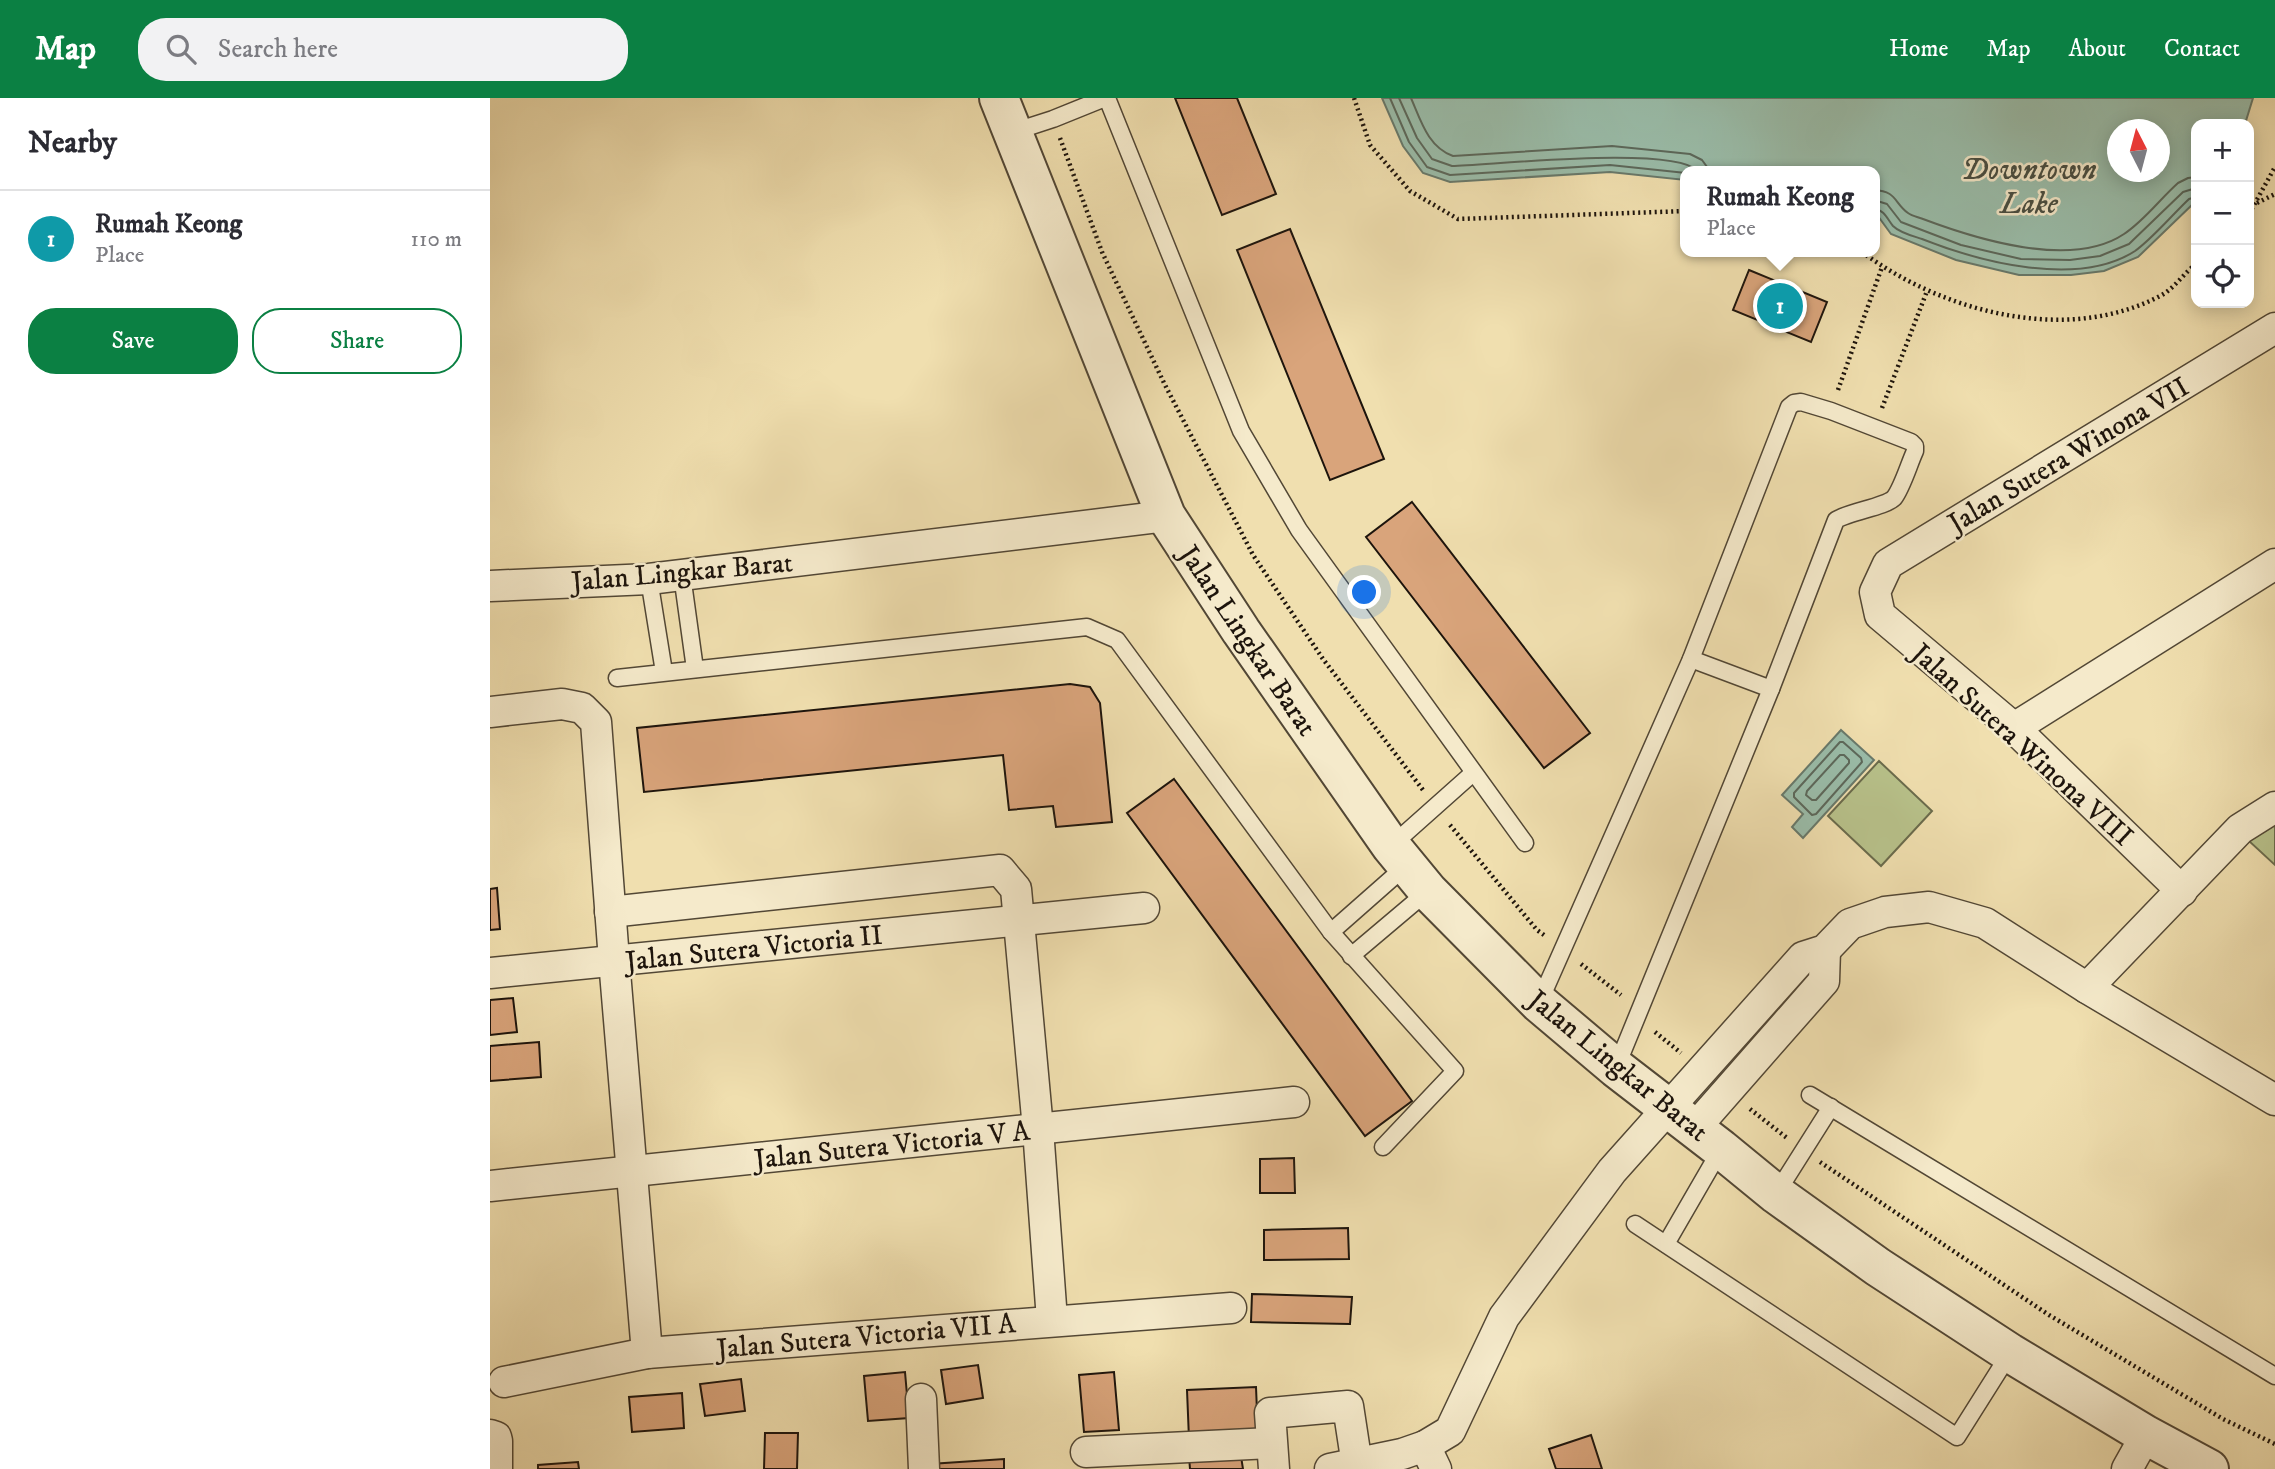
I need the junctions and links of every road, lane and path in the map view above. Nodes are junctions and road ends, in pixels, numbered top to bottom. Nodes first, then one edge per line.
1 (1107, 98) edge
2 (1354, 98) edge
3 (1006, 115) edge
4 (1053, 120) junction
5 (2275, 167) edge
6 (2275, 194) edge
7 (2256, 204) junction
8 (2254, 207) edge
9 (1680, 211) edge
10 (1869, 257) edge
11 (1882, 267) junction
12 (2191, 269) edge
13 (1927, 291) junction
14 (2275, 328) edge
15 (1831, 411) junction
16 (1875, 428) junction
17 (1166, 516) junction
18 (2275, 564) edge
19 (682, 575) junction
20 (649, 579) junction
21 (490, 586) edge
22 (1875, 592) joint
23 (1691, 659) junction
24 (695, 669) junction
25 (664, 672) junction
26 (617, 678) dead end
27 (1771, 689) junction
28 (490, 712) edge
29 (2014, 728) junction
30 (1473, 773) junction
31 (1436, 807) junction
32 (2275, 807) edge
33 (1525, 844) dead end
34 (1408, 867) junction
35 (2182, 891) junction
36 (1144, 908) dead end
37 (610, 912) junction
38 (1018, 921) junction
39 (1331, 932) junction
40 (1563, 950) junction
41 (1825, 950) junction
42 (1351, 956) junction
43 (614, 960) junction
44 (490, 973) edge
45 (2087, 988) junction
46 (1539, 1003) junction
47 (1640, 1009) junction
48 (1616, 1068) junction
49 (1703, 1071) junction
50 (1728, 1090) junction
51 (1810, 1095) dead end
52 (2275, 1100) edge
53 (1294, 1102) dead end
54 (1831, 1107) junction
55 (1038, 1129) junction
56 (1695, 1129) junction
57 (1383, 1147) dead end
58 (1803, 1151) junction
59 (632, 1171) junction
60 (490, 1186) edge
61 (1776, 1194) junction
62 (1635, 1224) dead end
63 (1666, 1244) junction
64 (1231, 1308) dead end
65 (1052, 1320) junction
66 (647, 1353) junction
67 (2010, 1353) junction
68 (2275, 1376) edge
69 (505, 1382) dead end
70 (920, 1399) dead end
71 (2146, 1434) junction
72 (490, 1435) edge
73 (2275, 1444) edge
74 (1086, 1452) dead end
75 (1272, 1456) edge
76 (1431, 1457) edge
77 (1343, 1467) edge
78 (497, 1469) edge
79 (924, 1469) edge
80 (2127, 1469) edge
81 (2209, 1469) edge

1 - 4 lane
1 - 30 lane
2 - 9 path
3 - 4 lane
3 - 17 street, Jalan Lingkar Barat
4 - 31 path
5 - 7 path
6 - 7 path
7 - 8 path
10 - 11 path
11 - 13 path
11 - 15 path
12 - 13 path
13 - 16 path
14 - 22 street, Jalan Sutera Winona VII
15 - 16 lane
15 - 23 lane
16 - 27 lane
17 - 19 street, Jalan Lingkar Barat
17 - 34 street, Jalan Lingkar Barat
18 - 29 street
19 - 20 street, Jalan Lingkar Barat
19 - 24 lane
20 - 21 street, Jalan Lingkar Barat
20 - 25 lane
22 - 29 street, Jalan Sutera Winona VIII
23 - 27 lane
23 - 40 lane
24 - 25 lane
24 - 39 lane
25 - 26 lane
27 - 47 lane
28 - 37 street
29 - 35 street, Jalan Sutera Winona VIII
30 - 31 lane
30 - 33 lane
31 - 34 lane
31 - 40 path
32 - 35 street
34 - 39 lane
34 - 42 lane
34 - 46 street, Jalan Lingkar Barat
35 - 45 street
36 - 38 street, Jalan Sutera Victoria II
37 - 38 street, Jalan Sutera Victoria II
37 - 43 street
38 - 43 street, Jalan Sutera Victoria II
38 - 55 street
39 - 42 lane
40 - 46 lane
40 - 47 path
41 - 45 street
41 - 49 street
41 - 50 street
42 - 57 lane
43 - 44 street, Jalan Sutera Victoria II
43 - 59 street
45 - 52 street
46 - 48 street, Jalan Lingkar Barat
47 - 48 lane
47 - 49 path
48 - 56 street, Jalan Lingkar Barat
49 - 56 street
50 - 56 street
50 - 58 path
51 - 54 lane
53 - 55 street, Jalan Sutera Victoria V A
54 - 58 lane
54 - 68 lane
55 - 59 street, Jalan Sutera Victoria V A
55 - 65 street
56 - 61 street, Jalan Lingkar Barat
56 - 63 lane
56 - 76 street
58 - 61 lane
58 - 73 path
59 - 60 street, Jalan Sutera Victoria V A
59 - 66 street
61 - 67 street, Jalan Lingkar Barat
62 - 63 lane
63 - 67 lane
64 - 65 street, Jalan Sutera Victoria VII A
65 - 66 street, Jalan Sutera Victoria VII A
66 - 69 street, Jalan Sutera Victoria VII A
67 - 71 street, Jalan Lingkar Barat
70 - 79 street
71 - 80 street
71 - 81 street, Jalan Lingkar Barat
72 - 78 street
74 - 75 street
75 - 77 street
76 - 77 street

